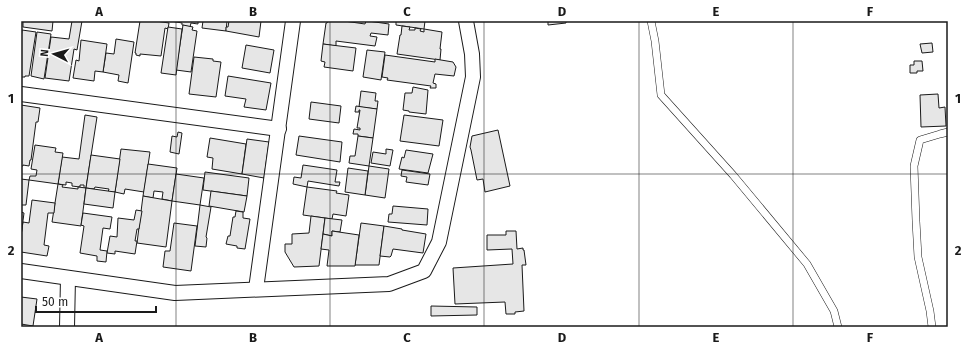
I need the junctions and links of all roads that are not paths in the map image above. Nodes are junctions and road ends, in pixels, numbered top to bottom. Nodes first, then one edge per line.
1 (293, 21) edge
2 (466, 21) edge
3 (651, 21) edge
4 (21, 94) edge
5 (279, 129) junction
6 (948, 132) edge
7 (21, 271) edge
8 (68, 278) junction
9 (256, 290) junction
10 (68, 327) edge
11 (838, 327) edge
12 (932, 327) edge

1 - 5 street
2 - 9 street
3 - 11 lane
4 - 5 street
5 - 9 street
6 - 12 lane
7 - 8 street
8 - 9 street
8 - 10 street

